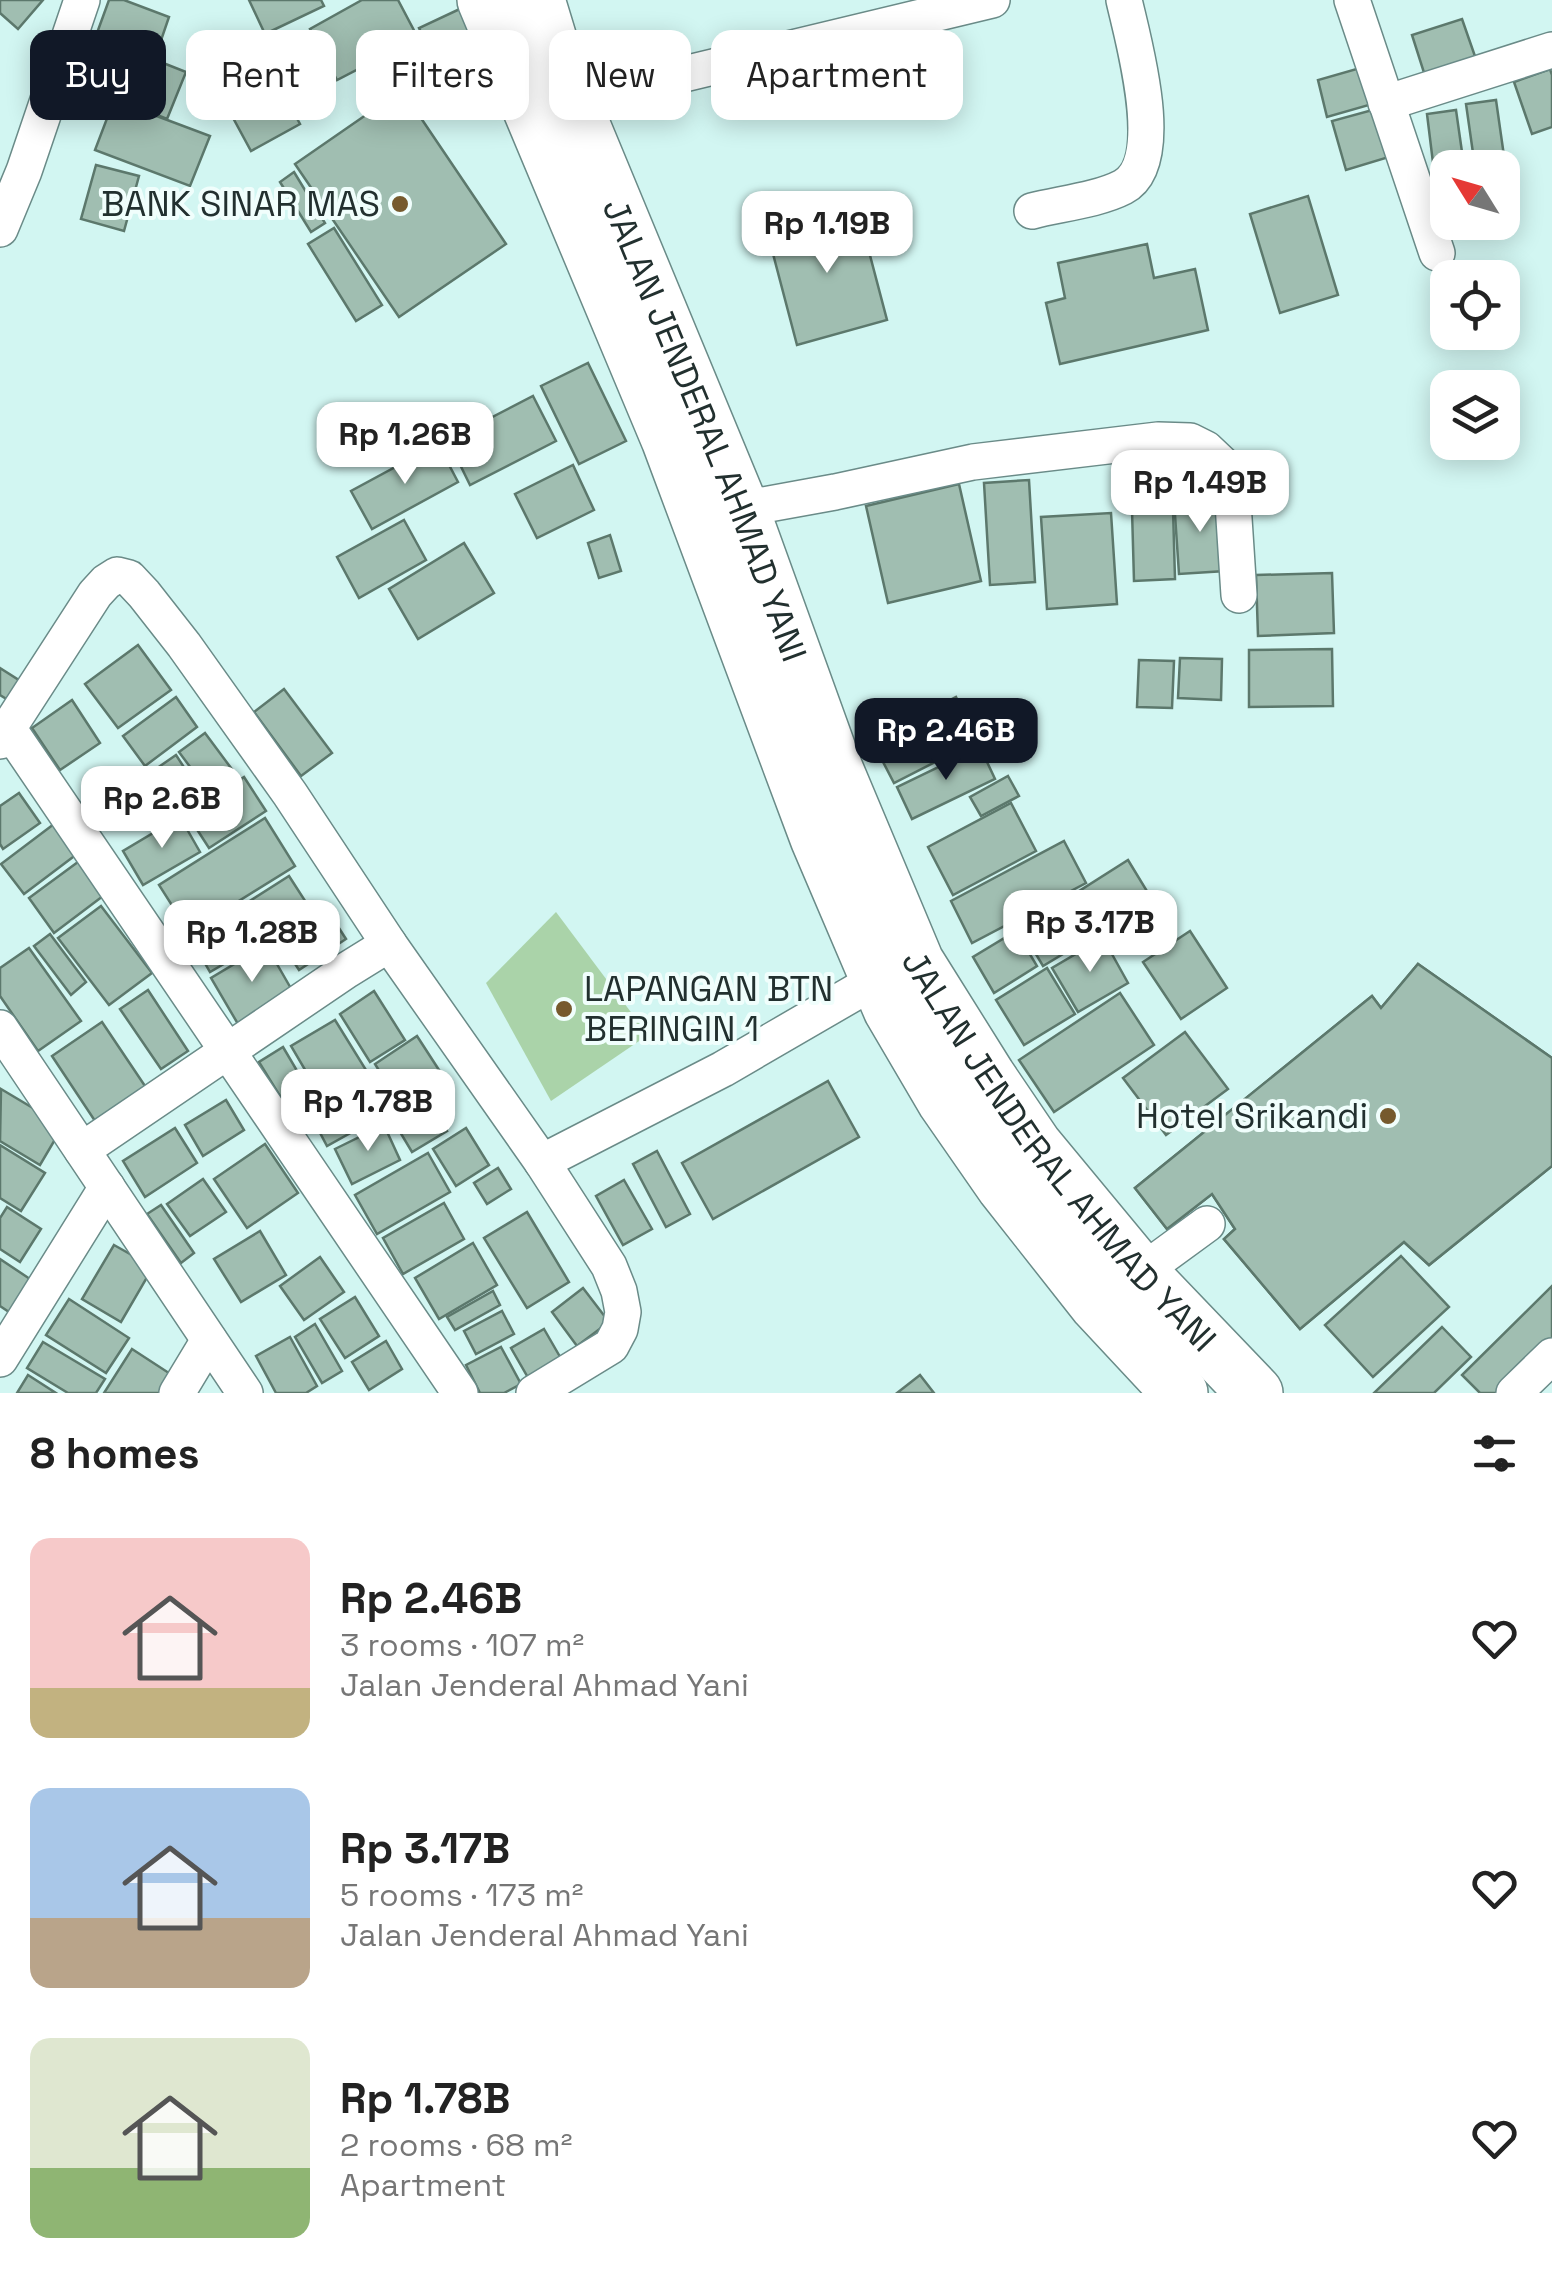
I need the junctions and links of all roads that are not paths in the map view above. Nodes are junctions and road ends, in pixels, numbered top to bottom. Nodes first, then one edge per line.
1 (82, 0) edge
2 (485, 0) edge
3 (537, 0) edge
4 (992, 0) edge
5 (1124, 0) edge
6 (1352, 0) edge
7 (851, 16) edge
8 (549, 40) edge
9 (1552, 50) edge
10 (691, 65) edge
11 (1386, 103) junction
12 (579, 120) edge
13 (1032, 211) dead end
14 (0, 229) edge
15 (1437, 253) dead end
16 (679, 412) junction
17 (721, 515) junction
18 (1239, 595) dead end
19 (780, 682) junction
20 (4, 735) edge
21 (390, 944) junction
22 (878, 979) junction
23 (2, 1039) edge
24 (226, 1051) junction
25 (82, 1150) junction
26 (542, 1162) junction
27 (107, 1188) junction
28 (1207, 1224) dead end
29 (1140, 1272) junction
30 (209, 1340) junction
31 (1552, 1356) edge
32 (0, 1359) edge
33 (177, 1393) edge
34 (245, 1393) edge
35 (460, 1393) edge
36 (534, 1393) edge
37 (1180, 1393) edge
38 (1254, 1393) edge
39 (1514, 1393) edge

1 - 14 street
2 - 16 highway, JALAN JENDERAL AHMAD YANI
3 - 8 highway, JALAN JENDERAL AHMAD YANI
4 - 7 street
5 - 13 street
6 - 11 street
7 - 10 street
9 - 11 street
11 - 15 street
12 - 16 highway, JALAN JENDERAL AHMAD YANI
16 - 17 highway, JALAN JENDERAL AHMAD YANI
17 - 18 street
17 - 19 highway, JALAN JENDERAL AHMAD YANI
19 - 22 highway, JALAN JENDERAL AHMAD YANI
19 - 29 highway, JALAN JENDERAL AHMAD YANI
20 - 21 street
20 - 24 street
21 - 24 street
21 - 26 street
22 - 26 street
22 - 37 highway, JALAN JENDERAL AHMAD YANI
23 - 25 street
24 - 25 street
24 - 35 street
25 - 27 street
26 - 36 street
27 - 30 street
27 - 32 street
28 - 29 street
29 - 38 highway, JALAN JENDERAL AHMAD YANI
30 - 33 street
30 - 34 street
31 - 39 street

